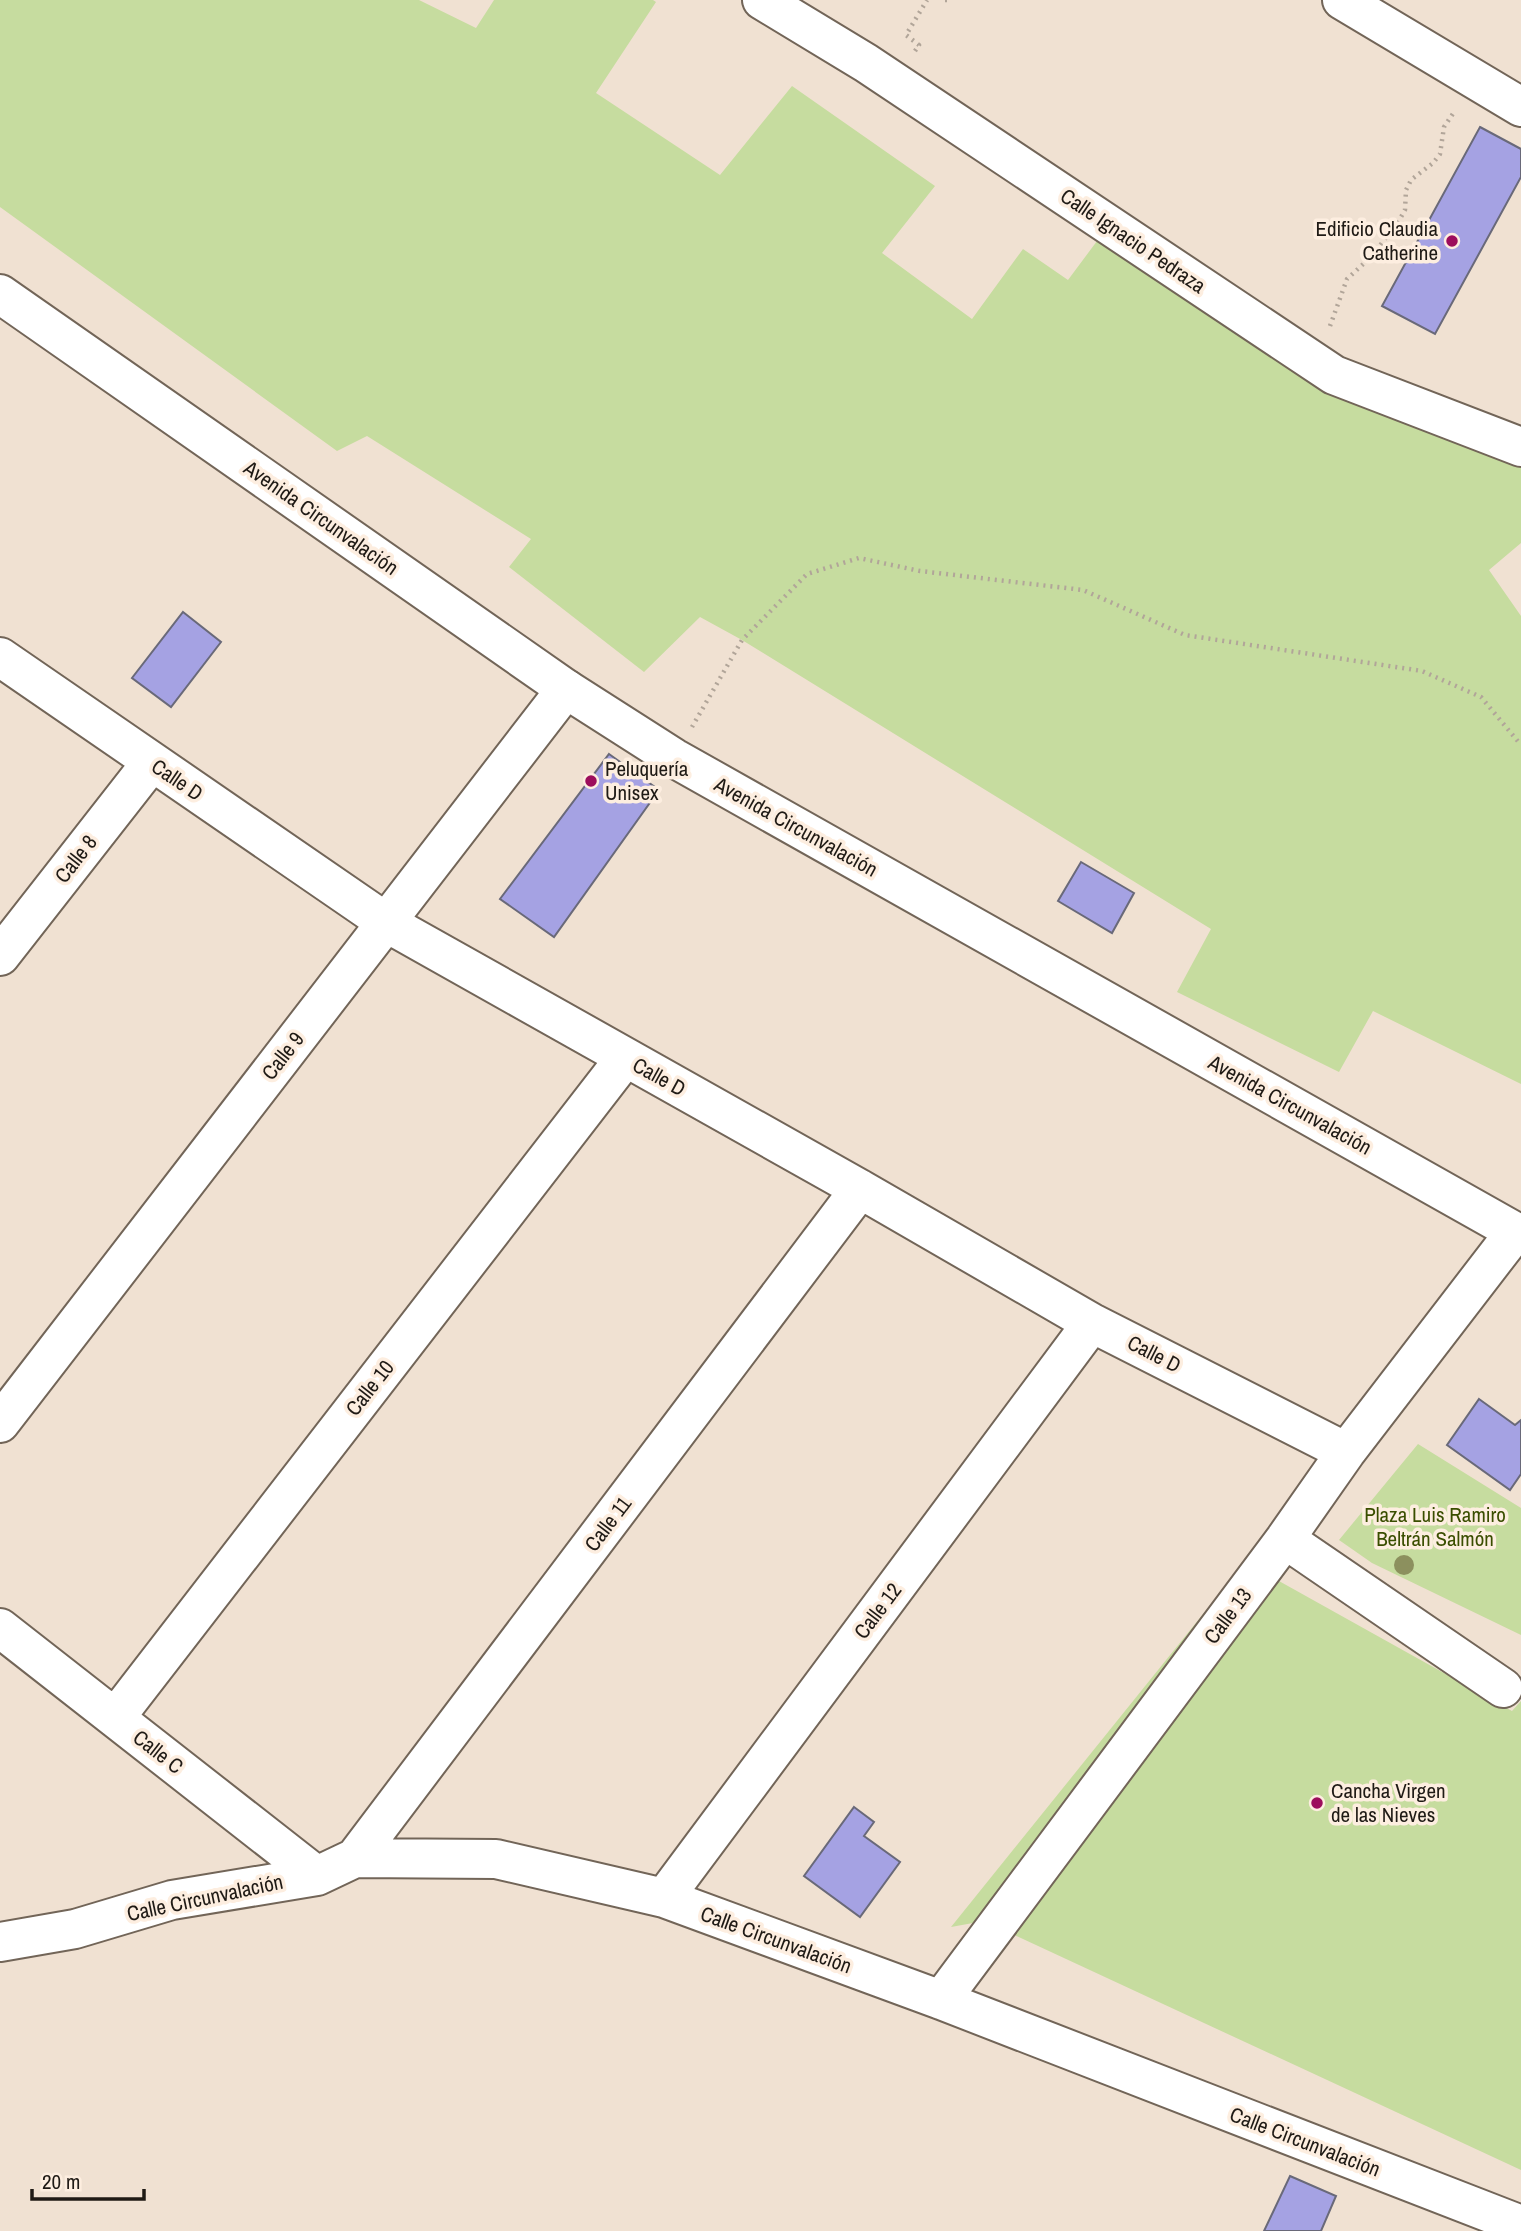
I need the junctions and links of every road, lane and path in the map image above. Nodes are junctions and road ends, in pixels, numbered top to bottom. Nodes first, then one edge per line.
1 (762, 0) edge
2 (928, 0) edge
3 (945, 0) edge
4 (952, 0) edge
5 (1342, 0) edge
6 (914, 53) dead end
7 (1459, 102) dead end
8 (1521, 107) edge
9 (0, 294) edge
10 (1318, 364) junction
11 (1521, 447) edge
12 (0, 657) edge
13 (566, 689) junction
14 (1521, 745) edge
15 (674, 758) junction
16 (151, 762) junction
17 (387, 923) junction
18 (0, 956) edge
19 (625, 1058) junction
20 (860, 1189) junction
21 (1518, 1233) edge
22 (1092, 1324) junction
23 (0, 1423) edge
24 (1346, 1451) junction
25 (1285, 1539) junction
26 (0, 1628) edge
27 (1503, 1688) dead end
28 (115, 1718) junction
29 (355, 1858) junction
30 (317, 1876) junction
31 (664, 1898) junction
32 (0, 1942) edge
33 (940, 2000) junction
34 (1521, 2225) edge

1 - 10 street, Calle Ignacio Pedraza
2 - 6 path
3 - 4 path
5 - 8 street
7 - 10 path
9 - 13 street, Avenida Circunvalación
10 - 11 street, Calle Ignacio Pedraza
12 - 16 street, Calle D
13 - 15 street, Avenida Circunvalación
13 - 17 street, Calle 9
14 - 15 path
15 - 21 street, Avenida Circunvalación
16 - 17 street, Calle D
16 - 18 street, Calle 8
17 - 19 street, Calle D
17 - 23 street, Calle 9
19 - 20 street, Calle D
19 - 28 street, Calle 10
20 - 22 street, Calle D
20 - 29 street, Calle 11
21 - 24 street, Calle 13
22 - 24 street, Calle D
22 - 31 street, Calle 12
24 - 25 street, Calle 13
25 - 27 street
25 - 33 street, Calle 13
26 - 28 street, Calle C
28 - 30 street, Calle C
29 - 30 street, Calle Circunvalación
29 - 31 street, Calle Circunvalación
30 - 32 street, Calle Circunvalación
31 - 33 street, Calle Circunvalación
33 - 34 street, Calle Circunvalación

